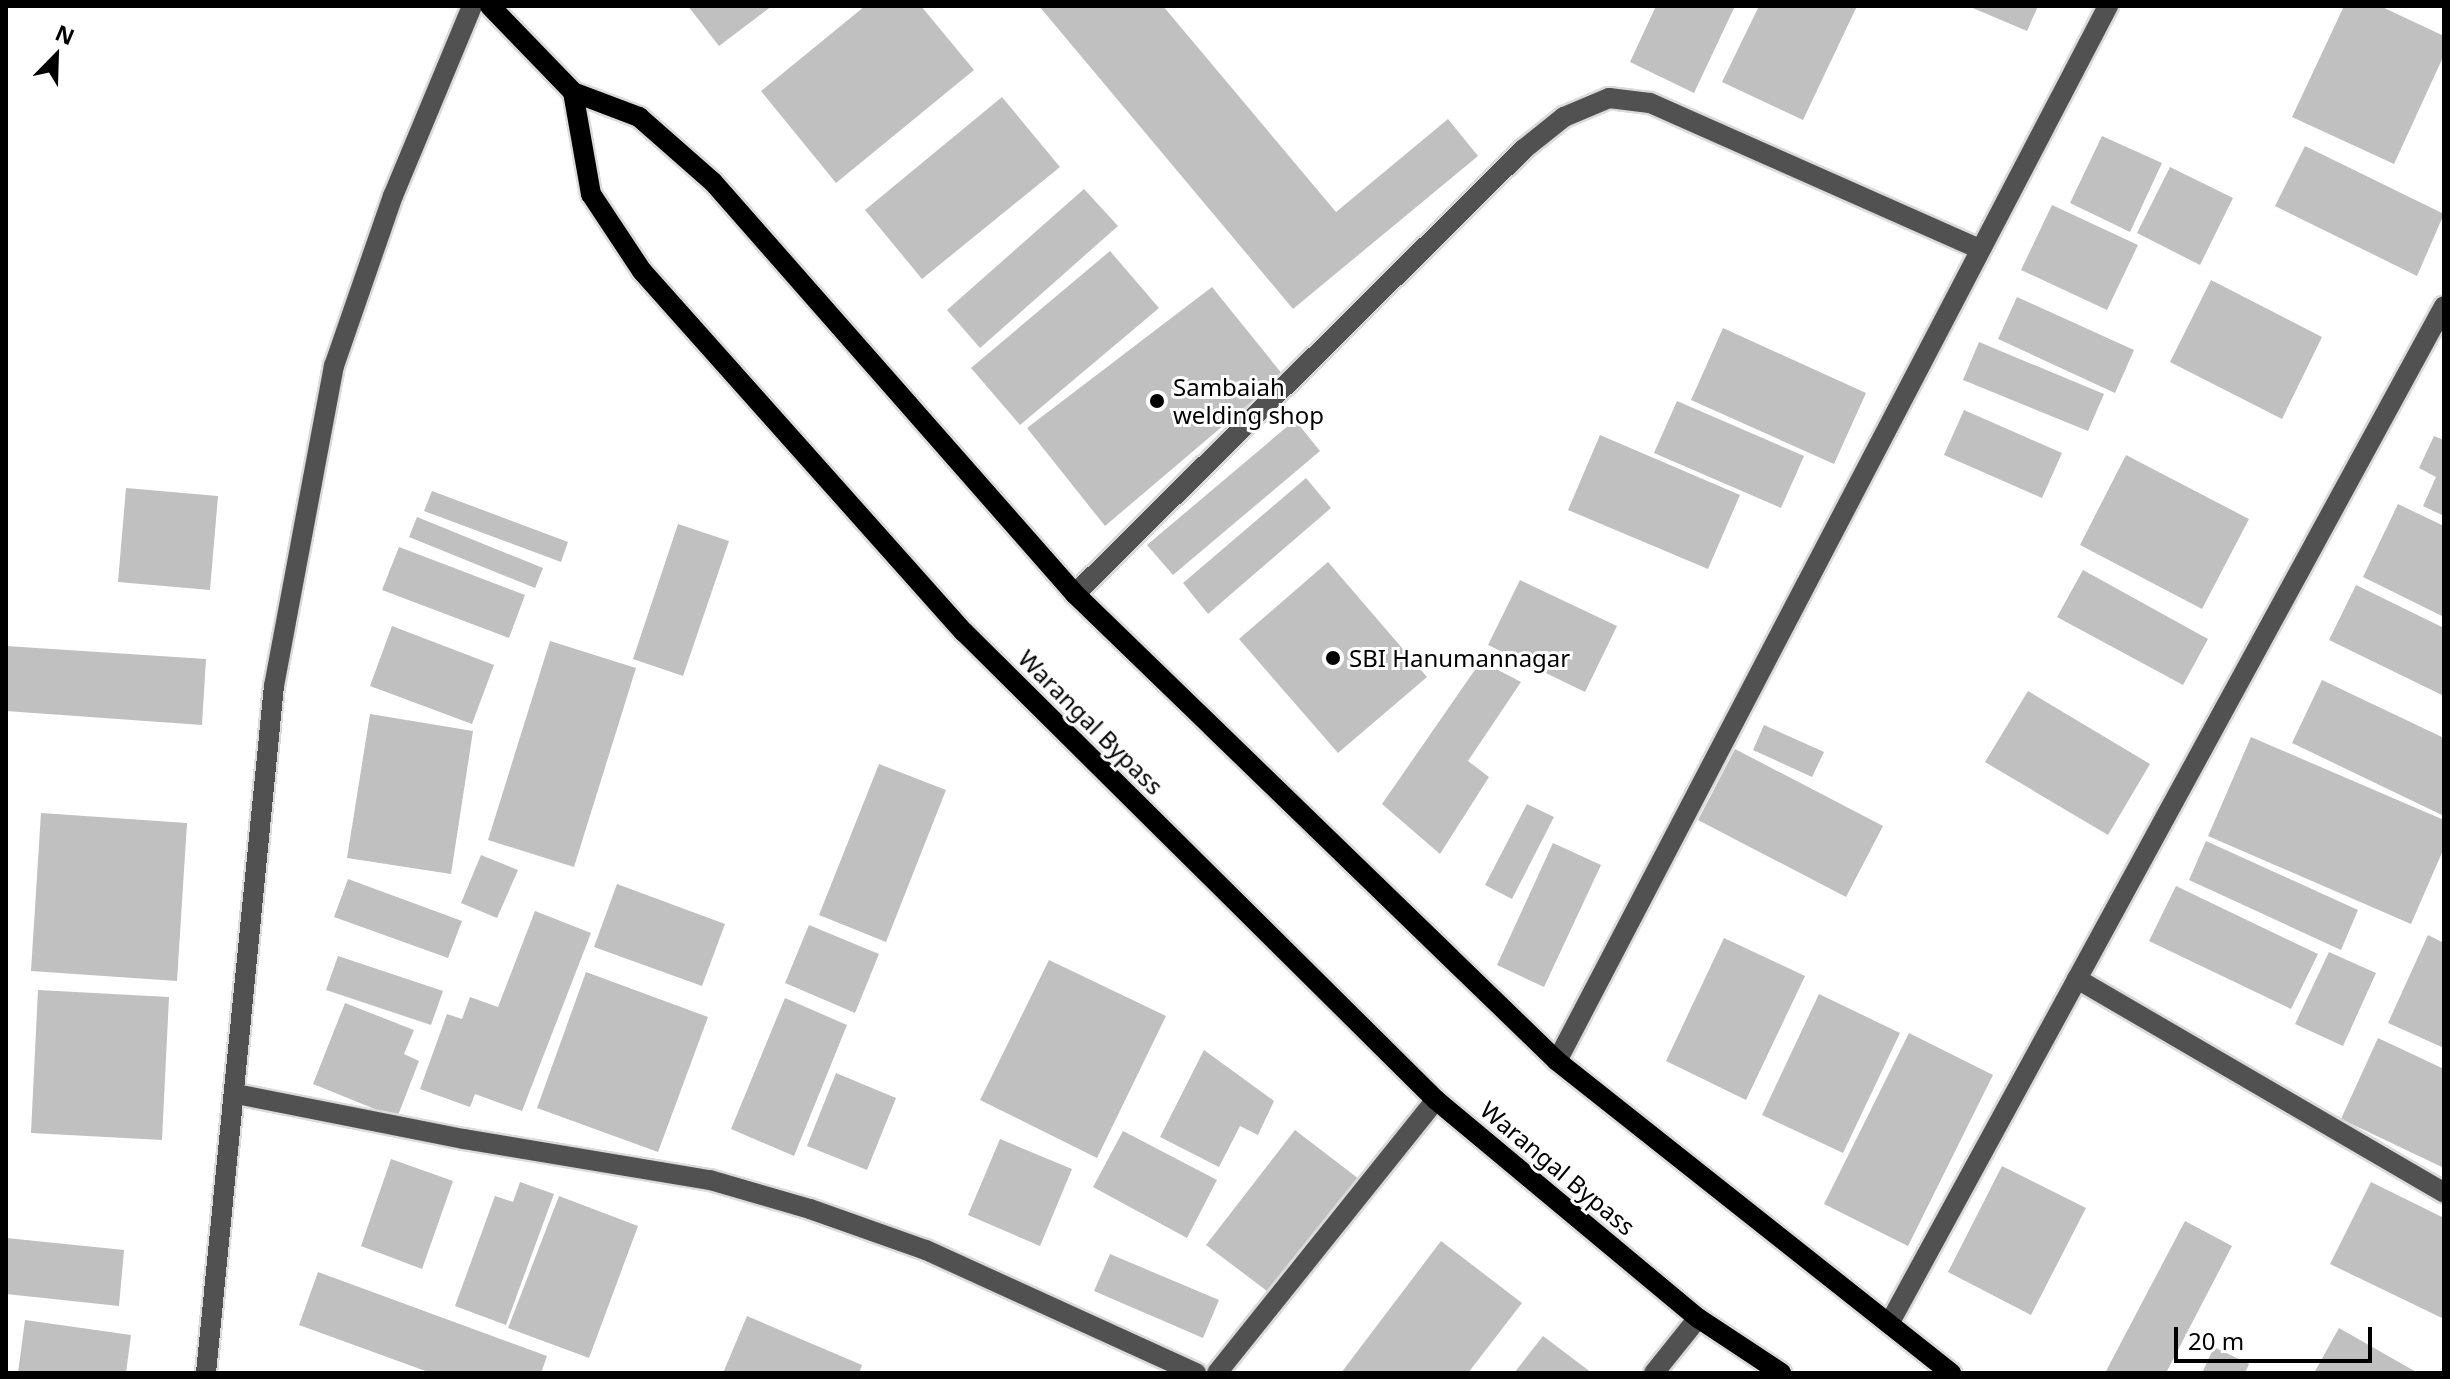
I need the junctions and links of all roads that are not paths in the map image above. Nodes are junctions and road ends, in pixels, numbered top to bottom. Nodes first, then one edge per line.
1 (472, 6) edge
2 (490, 6) edge
3 (2108, 6) edge
4 (573, 92) junction
5 (1979, 249) junction
6 (2444, 306) edge
7 (1075, 594) junction
8 (2077, 979) junction
9 (1557, 1061) junction
10 (236, 1094) junction
11 (1436, 1100) junction
12 (2444, 1193) edge
13 (1698, 1318) junction
14 (1889, 1324) junction
15 (206, 1373) edge
16 (1196, 1373) edge
17 (1217, 1373) edge
18 (1654, 1373) edge
19 (1781, 1373) edge
20 (1951, 1373) edge

1 - 10 street
2 - 4 main road
3 - 5 street
4 - 7 main road
4 - 11 main road, Warangal Bypass
5 - 7 street
5 - 9 street
6 - 8 street
7 - 9 main road
8 - 12 street
8 - 14 street
9 - 14 main road
10 - 15 street
10 - 16 street
11 - 13 main road, Warangal Bypass
11 - 17 street
13 - 18 street
13 - 19 main road, Warangal Bypass
14 - 20 main road

